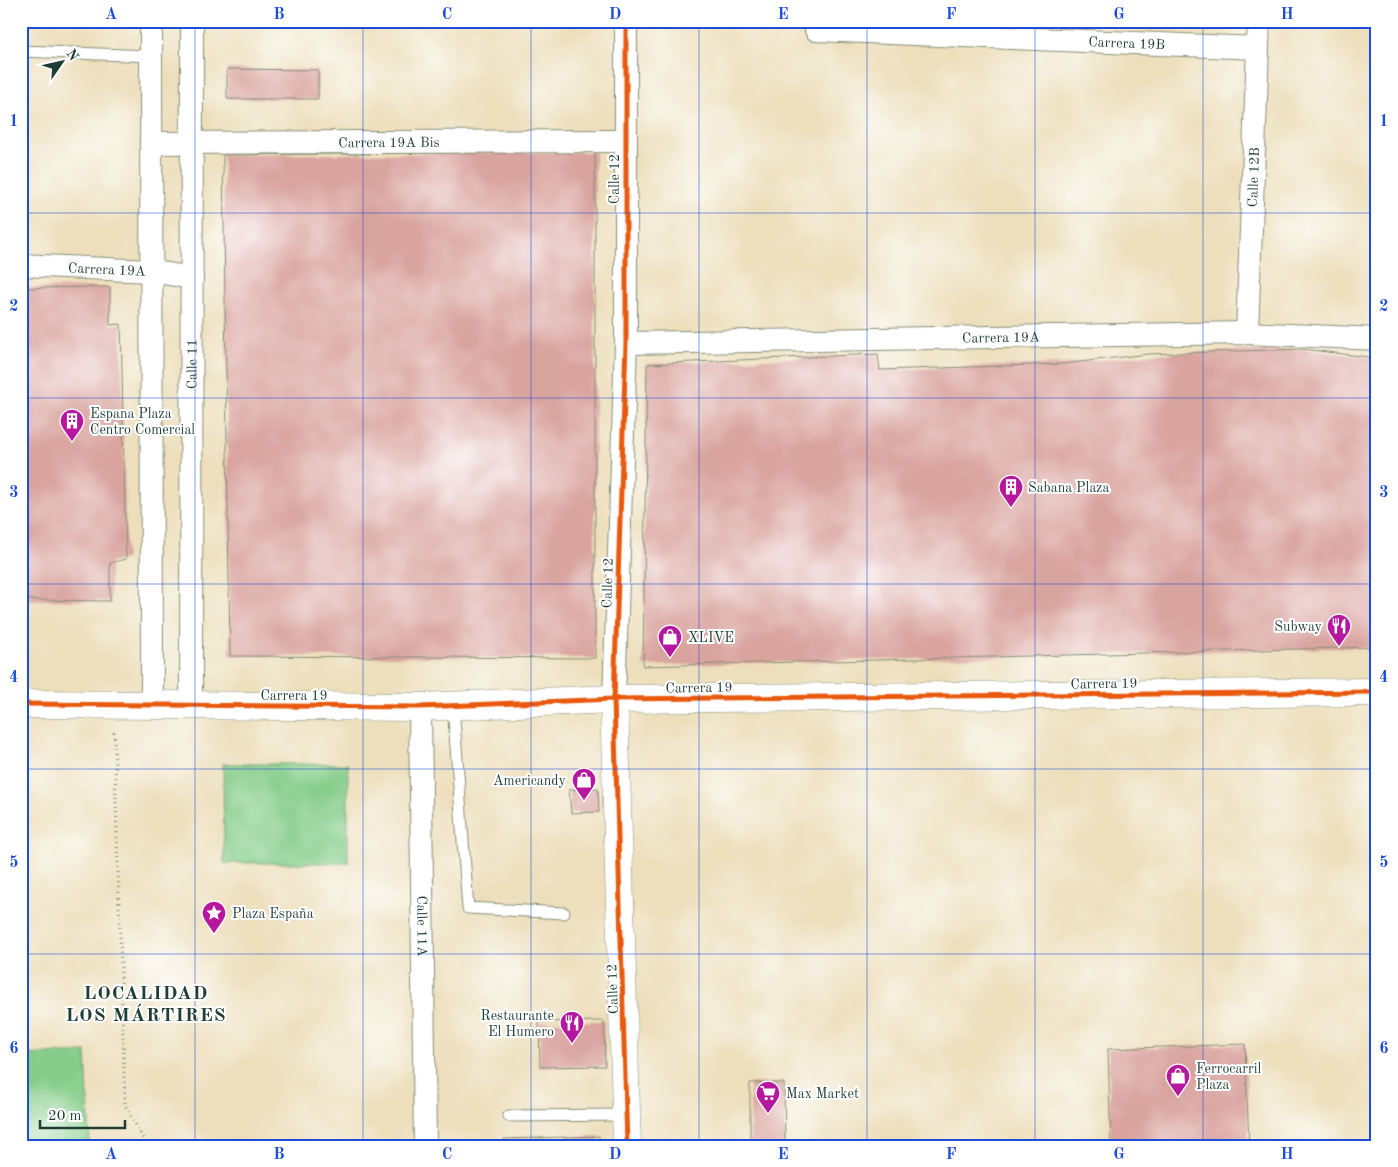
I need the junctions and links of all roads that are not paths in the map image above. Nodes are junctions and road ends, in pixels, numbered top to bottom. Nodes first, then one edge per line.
1 (151, 21) edge
2 (192, 21) edge
3 (626, 21) edge
4 (1259, 21) edge
5 (816, 25) edge
6 (931, 27) edge
7 (1258, 48) junction
8 (21, 51) edge
9 (151, 56) junction
10 (626, 141) junction
11 (192, 142) junction
12 (151, 143) junction
13 (21, 265) edge
14 (151, 271) junction
15 (192, 278) junction
16 (1247, 333) junction
17 (1377, 339) edge
18 (626, 344) junction
19 (1377, 692) edge
20 (614, 699) junction
21 (21, 704) edge
22 (152, 706) junction
23 (191, 706) junction
24 (453, 706) junction
25 (420, 707) junction
26 (564, 914) dead end
27 (626, 1115) junction
28 (509, 1116) dead end
29 (425, 1146) edge
30 (627, 1146) edge

1 - 9 street
2 - 11 street, Calle 11
3 - 10 street, Calle 12
4 - 7 street, Calle 12B
5 - 6 street, Carrera 19B
6 - 7 street, Carrera 19B
7 - 16 street, Calle 12B
8 - 9 lane
9 - 12 street
10 - 11 street, Carrera 19A Bis
10 - 18 street, Calle 12
11 - 12 street, Carrera 19A Bis
11 - 15 street, Calle 11
12 - 14 street
13 - 14 street, Carrera 19A
14 - 15 street, Carrera 19A
14 - 22 street
15 - 23 street, Calle 11
16 - 17 street, Carrera 19A
16 - 18 street, Carrera 19A
18 - 20 street, Calle 12
19 - 20 street, Carrera 19
20 - 24 street, Carrera 19
20 - 27 street, Calle 12
21 - 22 street, Carrera 19
22 - 23 street, Carrera 19
23 - 25 street, Carrera 19
24 - 25 street, Carrera 19
24 - 26 lane
25 - 29 street, Calle 11A
27 - 28 lane
27 - 30 street, Calle 12

